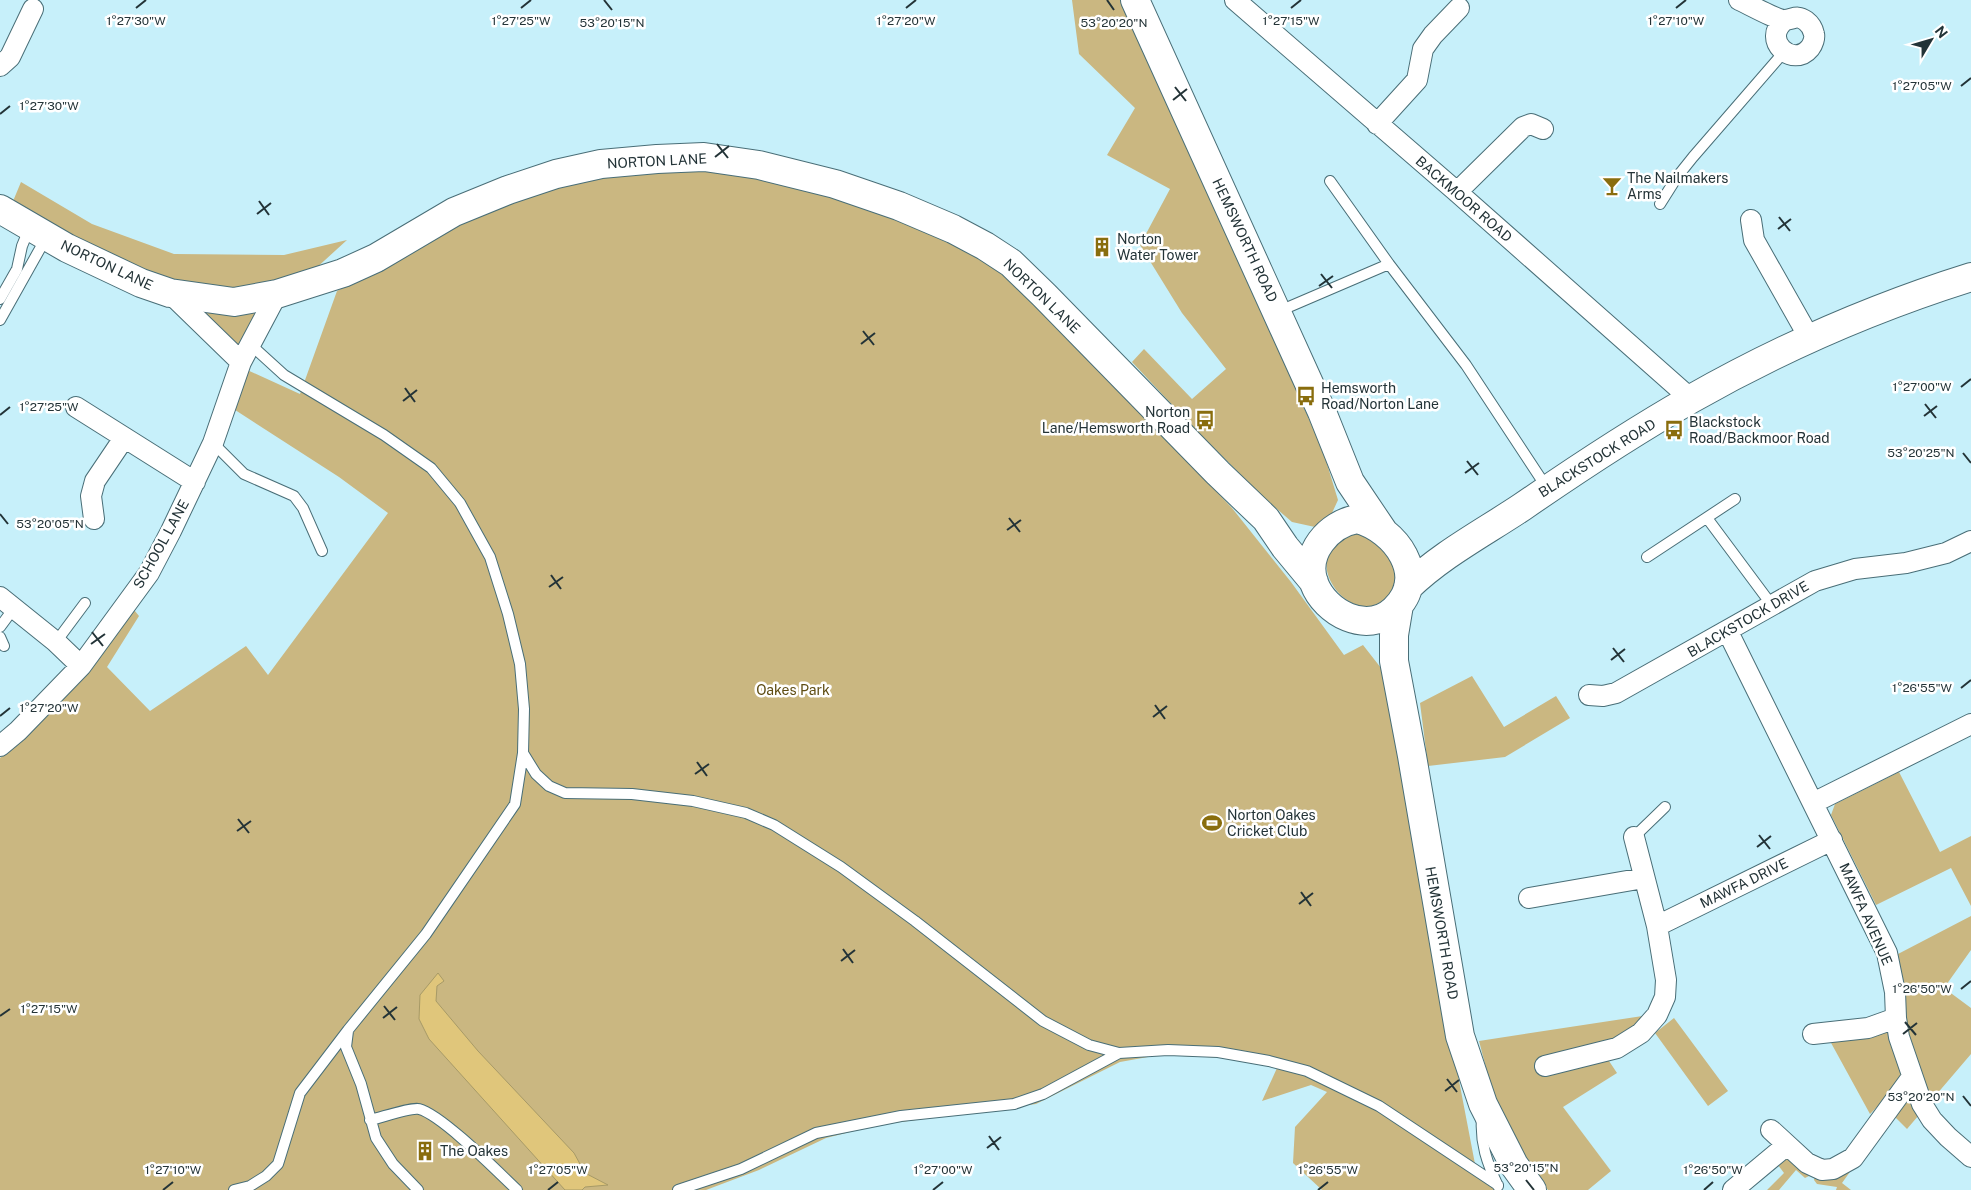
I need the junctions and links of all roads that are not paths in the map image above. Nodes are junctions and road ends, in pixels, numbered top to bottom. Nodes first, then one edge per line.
1 (1135, 0) edge
2 (1235, 0) edge
3 (1739, 0) edge
4 (1458, 8) dead end
5 (33, 9) dead end
6 (1784, 20) junction
7 (1784, 52) junction
8 (0, 66) edge
9 (1378, 124) junction
10 (1543, 129) dead end
11 (1330, 181) dead end
12 (1457, 192) junction
13 (1660, 204) dead end
14 (0, 209) edge
15 (1751, 220) dead end
16 (39, 231) junction
17 (1389, 264) junction
18 (1971, 277) edge
19 (170, 293) junction
20 (277, 294) junction
21 (0, 298) edge
22 (1277, 312) junction
23 (0, 320) edge
24 (1810, 339) junction
25 (246, 353) junction
26 (1691, 399) junction
27 (76, 407) dead end
28 (124, 438) junction
29 (213, 443) junction
30 (195, 482) junction
31 (1350, 482) junction
32 (1548, 489) junction
33 (1735, 499) dead end
34 (1707, 518) junction
35 (1266, 519) junction
36 (94, 520) dead end
37 (1333, 528) junction
38 (1391, 539) junction
39 (1971, 541) edge
40 (322, 551) dead end
41 (1647, 557) dead end
42 (1442, 558) junction
43 (1314, 582) junction
44 (1403, 596) junction
45 (7, 603) edge
46 (85, 603) dead end
47 (1771, 604) junction
48 (1359, 622) junction
49 (0, 626) edge
50 (1728, 632) junction
51 (56, 642) junction
52 (1394, 661) junction
53 (81, 666) junction
54 (1588, 694) dead end
55 (1971, 724) edge
56 (0, 746) edge
57 (523, 753) junction
58 (1812, 803) junction
59 (1665, 807) dead end
60 (1634, 837) joint
61 (1832, 840) junction
62 (1644, 878) junction
63 (1529, 898) dead end
64 (1657, 926) junction
65 (1896, 1018) junction
66 (348, 1030) junction
67 (1813, 1034) dead end
68 (1119, 1053) junction
69 (1545, 1066) dead end
70 (1912, 1077) junction
71 (1483, 1105) junction
72 (370, 1120) junction
73 (1771, 1130) dead end
74 (1787, 1146) junction
75 (1971, 1157) edge
76 (1500, 1188) edge
77 (234, 1190) edge
78 (418, 1190) edge
79 (517, 1190) edge
80 (678, 1190) edge
81 (1532, 1190) edge
82 (1734, 1190) edge

1 - 22 street, HEMSWORTH ROAD
2 - 9 street, BACKMOOR ROAD
3 - 6 street
4 - 9 street
5 - 8 street
6 - 7 street
6 - 7 street
7 - 13 lane
9 - 12 street, BACKMOOR ROAD
10 - 12 street
11 - 17 lane
12 - 26 street, BACKMOOR ROAD
14 - 16 street, NORTON LANE
15 - 24 street
16 - 19 street, NORTON LANE
16 - 21 lane
16 - 23 lane
17 - 22 lane
17 - 32 lane
18 - 24 street, BLACKSTOCK ROAD
19 - 20 street, NORTON LANE
19 - 25 street
20 - 25 street, SCHOOL LANE
20 - 35 street, NORTON LANE
22 - 31 street, HEMSWORTH ROAD
24 - 26 street, BLACKSTOCK ROAD
25 - 29 street, SCHOOL LANE
25 - 57 lane
26 - 32 street, BLACKSTOCK ROAD
27 - 28 street
28 - 30 street
28 - 36 street
29 - 30 street, SCHOOL LANE
29 - 40 lane
30 - 53 street, SCHOOL LANE
31 - 37 street, HEMSWORTH ROAD
31 - 38 street, HEMSWORTH ROAD
32 - 42 street, BLACKSTOCK ROAD
33 - 34 lane
34 - 41 lane
34 - 47 lane
35 - 37 street, NORTON LANE
35 - 43 street, NORTON LANE
37 - 38 street
37 - 43 street
38 - 42 street
38 - 44 street
39 - 47 street, BLACKSTOCK DRIVE
42 - 44 street, BLACKSTOCK ROAD
43 - 48 street
44 - 48 street
44 - 52 street, HEMSWORTH ROAD
45 - 49 lane
45 - 51 street
46 - 51 lane
47 - 50 street, BLACKSTOCK DRIVE
48 - 52 street, HEMSWORTH ROAD
50 - 54 street, BLACKSTOCK DRIVE
50 - 58 street, MAWFA AVENUE
51 - 53 street
52 - 71 street, HEMSWORTH ROAD
53 - 56 street, SCHOOL LANE
55 - 58 street
57 - 66 lane
57 - 68 lane
58 - 61 street, MAWFA AVENUE
59 - 60 lane
60 - 62 street
61 - 64 street, MAWFA DRIVE
61 - 65 street, MAWFA AVENUE
62 - 63 street
62 - 64 street
64 - 69 street
65 - 67 street
65 - 70 street, MAWFA AVENUE
66 - 72 lane
66 - 77 lane
68 - 76 lane
68 - 80 lane
70 - 74 street
70 - 75 street, MAWFA AVENUE
71 - 76 lane
71 - 81 street, HEMSWORTH ROAD
72 - 78 lane
72 - 79 lane
73 - 74 street
74 - 82 street

